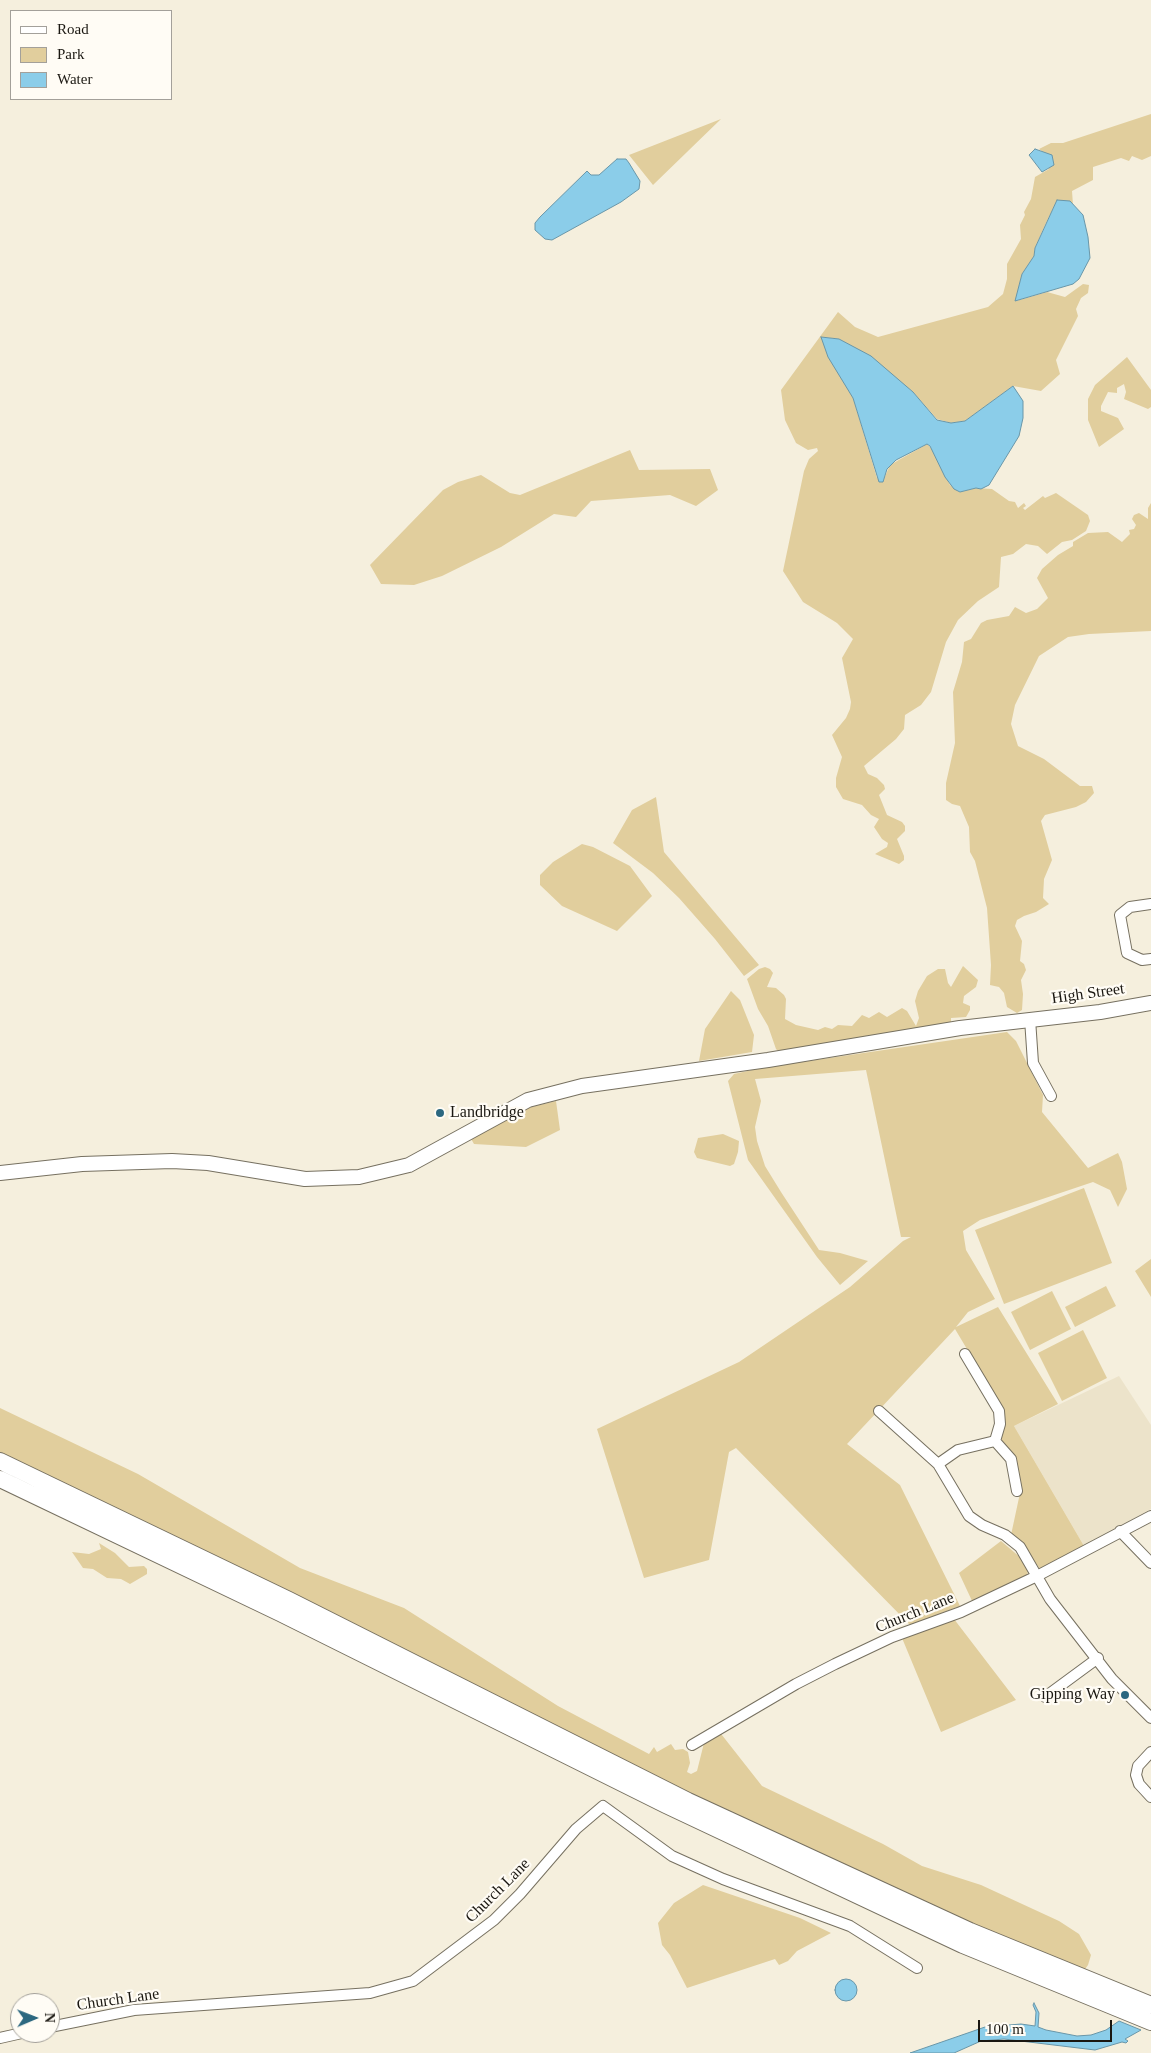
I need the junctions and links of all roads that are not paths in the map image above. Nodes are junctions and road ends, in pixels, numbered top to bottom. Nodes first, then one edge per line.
1 (1151, 904) edge
2 (1151, 959) edge
3 (1151, 1003) edge
4 (1030, 1019) junction
5 (1051, 1096) dead end
6 (0, 1173) edge
7 (964, 1354) dead end
8 (879, 1411) dead end
9 (995, 1441) junction
10 (0, 1461) edge
11 (938, 1464) junction
12 (0, 1479) edge
13 (1017, 1491) dead end
14 (1151, 1516) edge
15 (1120, 1531) junction
16 (1151, 1564) edge
17 (1037, 1576) junction
18 (1098, 1658) junction
19 (1045, 1696) dead end
20 (1151, 1718) edge
21 (692, 1745) dead end
22 (1151, 1752) edge
23 (1151, 1797) edge
24 (667, 1798) junction
25 (685, 1807) junction
26 (917, 1968) dead end
27 (1151, 2005) edge
28 (1151, 2022) edge
29 (60, 2025) edge

1 - 2 street
3 - 4 main road, High Street
4 - 5 street
4 - 6 main road, High Street
7 - 9 street
8 - 11 street
9 - 11 street
9 - 13 street
10 - 24 highway
11 - 17 street
12 - 24 highway
14 - 15 street, Church Lane
15 - 16 street
15 - 17 street, Church Lane
17 - 18 street
17 - 21 street, Church Lane
18 - 19 street
18 - 20 street
22 - 23 street
24 - 25 highway
25 - 27 highway
25 - 28 highway
26 - 29 street, Church Lane

